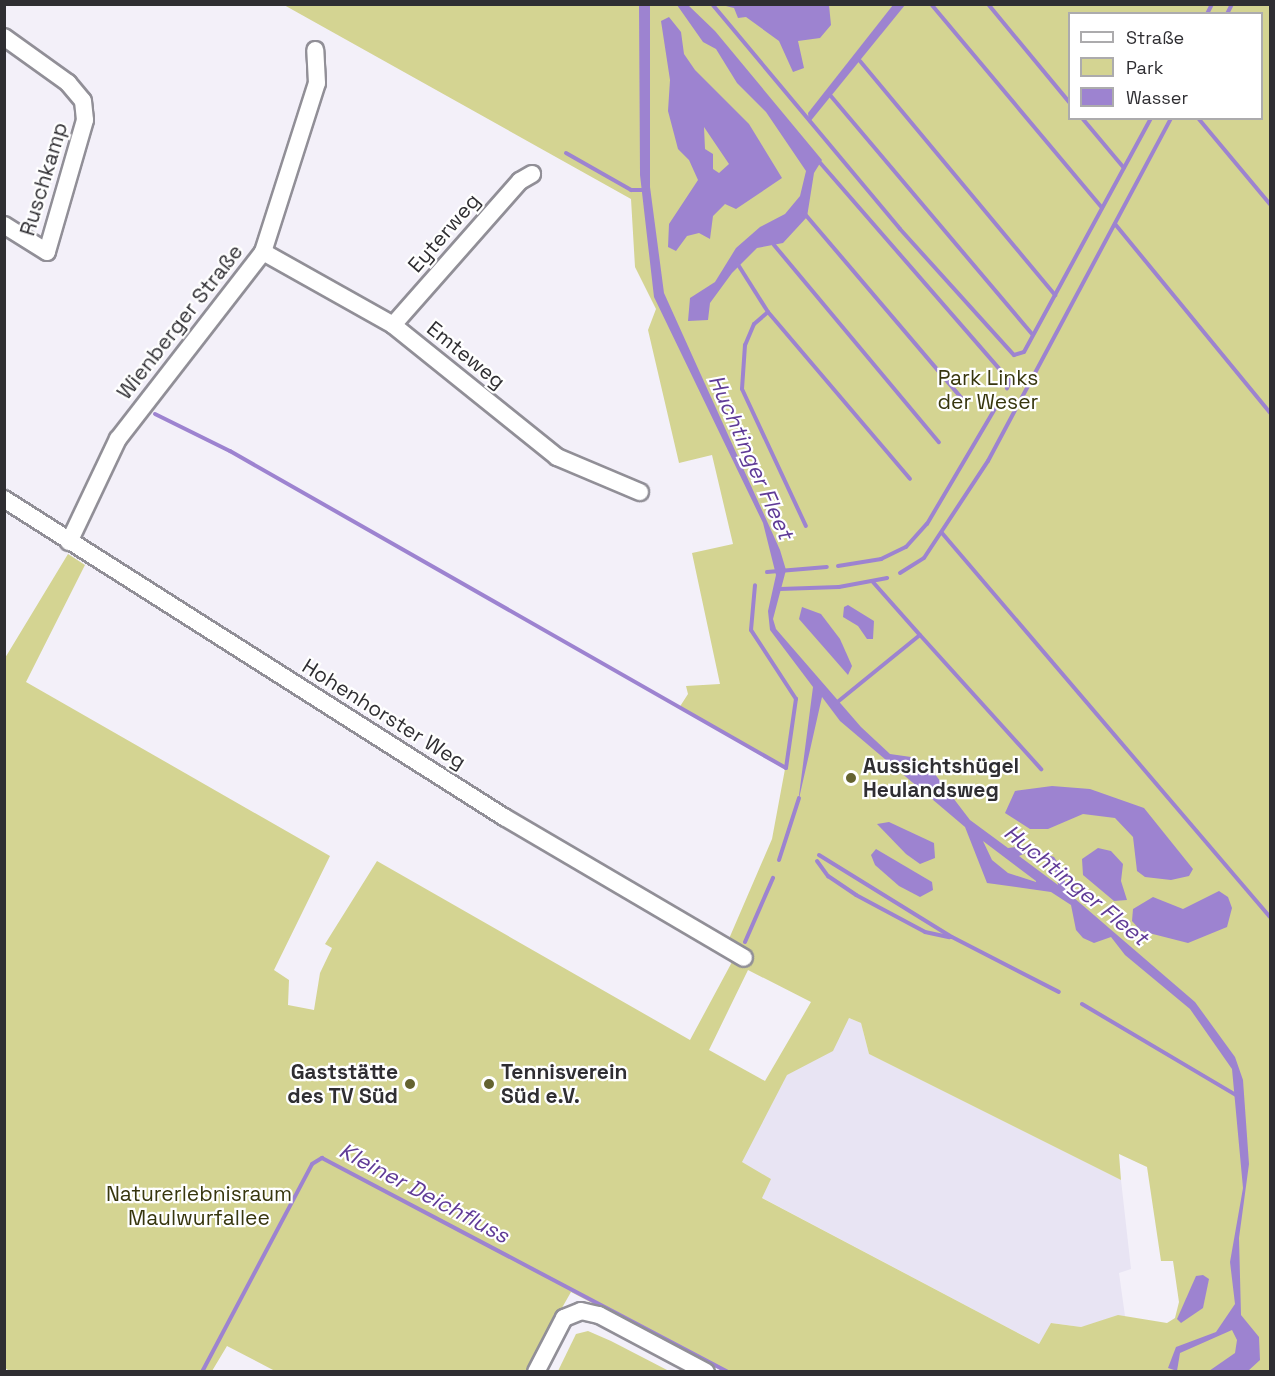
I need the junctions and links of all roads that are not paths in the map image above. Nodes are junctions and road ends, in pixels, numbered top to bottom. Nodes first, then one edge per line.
1 (4, 37) edge
2 (315, 50) dead end
3 (532, 174) dead end
4 (4, 225) edge
5 (263, 252) junction
6 (393, 325) junction
7 (640, 492) dead end
8 (4, 499) edge
9 (69, 542) junction
10 (744, 958) dead end
11 (536, 1371) edge
12 (706, 1371) edge

1 - 4 street, Ruschkamp
2 - 5 street, Wienberger Straße
3 - 6 street, Eyterweg
5 - 6 street, Emteweg
5 - 9 street, Wienberger Straße
6 - 7 street, Emteweg
8 - 9 street, Hohenhorster Weg
9 - 10 street, Hohenhorster Weg
11 - 12 street

